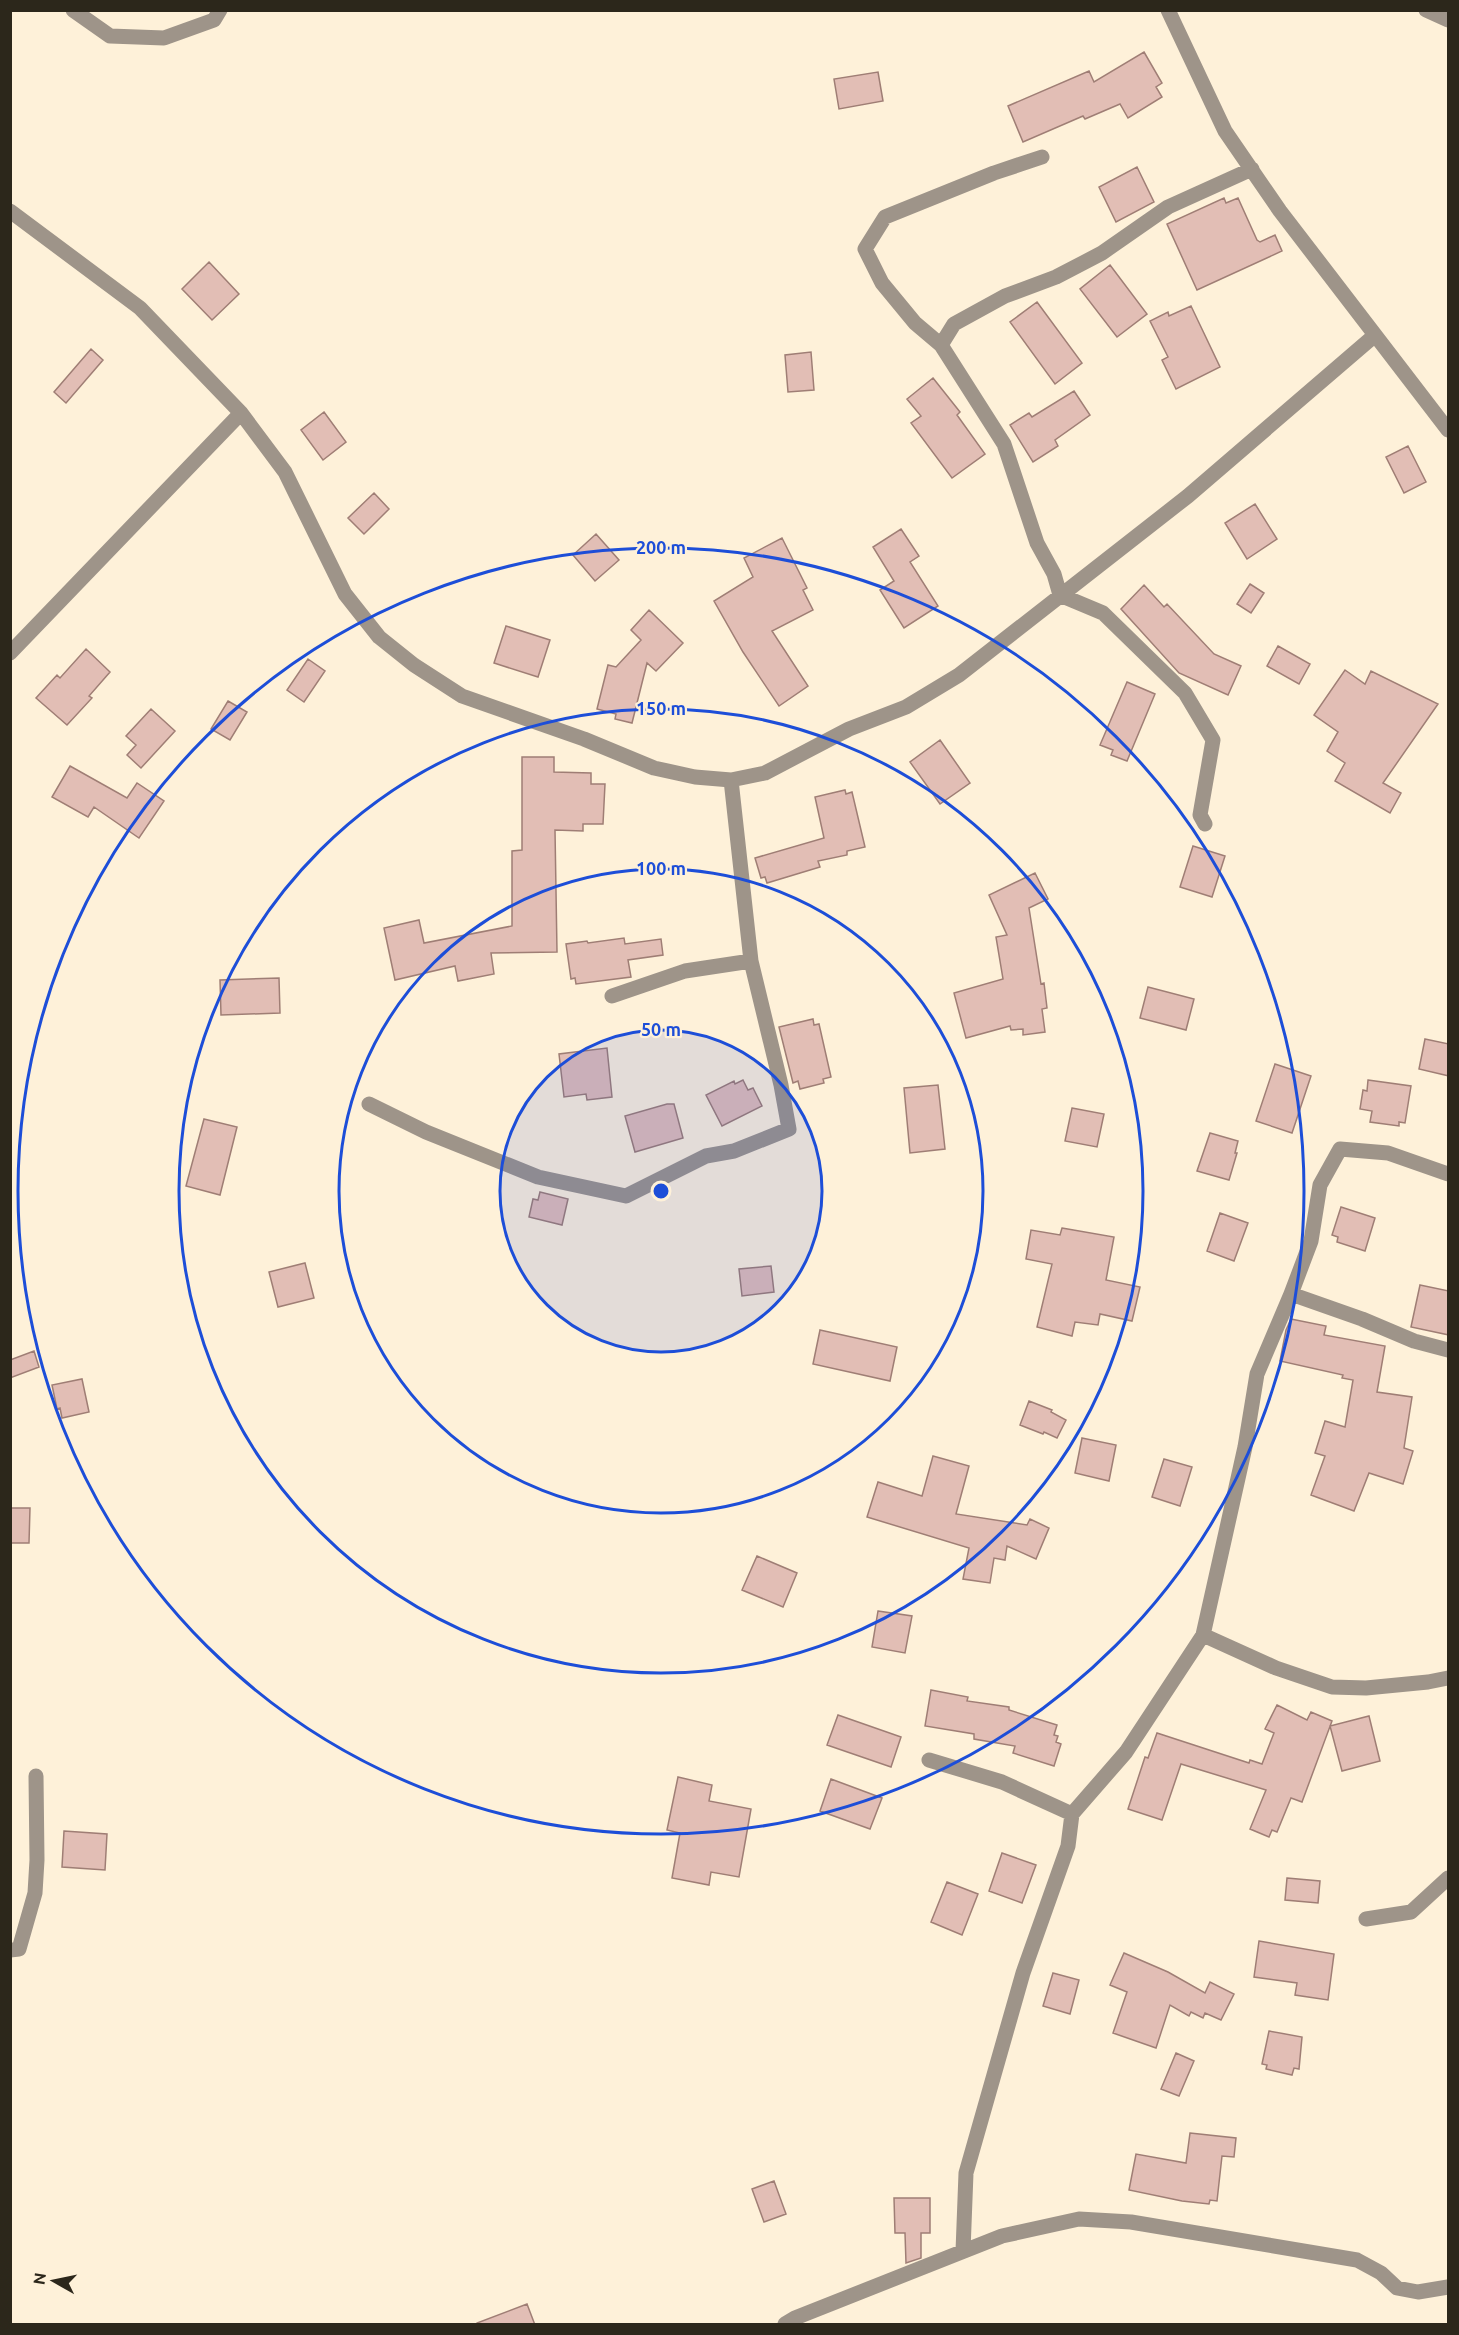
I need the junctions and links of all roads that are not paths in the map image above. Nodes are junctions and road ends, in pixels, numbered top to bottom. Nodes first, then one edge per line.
1 (74, 10) edge
2 (220, 10) edge
3 (1168, 10) edge
4 (1426, 10) edge
5 (1449, 20) edge
6 (1042, 157) dead end
7 (1252, 170) junction
8 (10, 211) edge
9 (1374, 336) junction
10 (941, 345) junction
11 (241, 413) junction
12 (1449, 430) edge
13 (1060, 595) junction
14 (10, 653) edge
15 (731, 780) junction
16 (1205, 824) dead end
17 (751, 962) junction
18 (612, 996) dead end
19 (369, 1104) dead end
20 (1449, 1174) edge
21 (1291, 1294) junction
22 (1449, 1350) edge
23 (1203, 1635) junction
24 (1449, 1677) edge
25 (929, 1760) dead end
26 (36, 1776) dead end
27 (1072, 1814) junction
28 (1449, 1878) edge
29 (1366, 1919) dead end
30 (10, 1950) edge
31 (963, 2252) junction
32 (1449, 2287) edge
33 (785, 2325) edge

1 - 2 street
3 - 7 street
4 - 5 street
6 - 10 street
7 - 9 street
7 - 10 street
8 - 11 street
9 - 12 street
9 - 13 street
10 - 13 street
11 - 14 street
11 - 15 street
13 - 15 street
13 - 16 street
15 - 17 street
17 - 18 street
17 - 19 street
20 - 21 street
21 - 22 street
21 - 23 street
23 - 24 street
23 - 27 street
25 - 27 street
26 - 30 street
27 - 31 street
28 - 29 street
31 - 32 street
31 - 33 street

